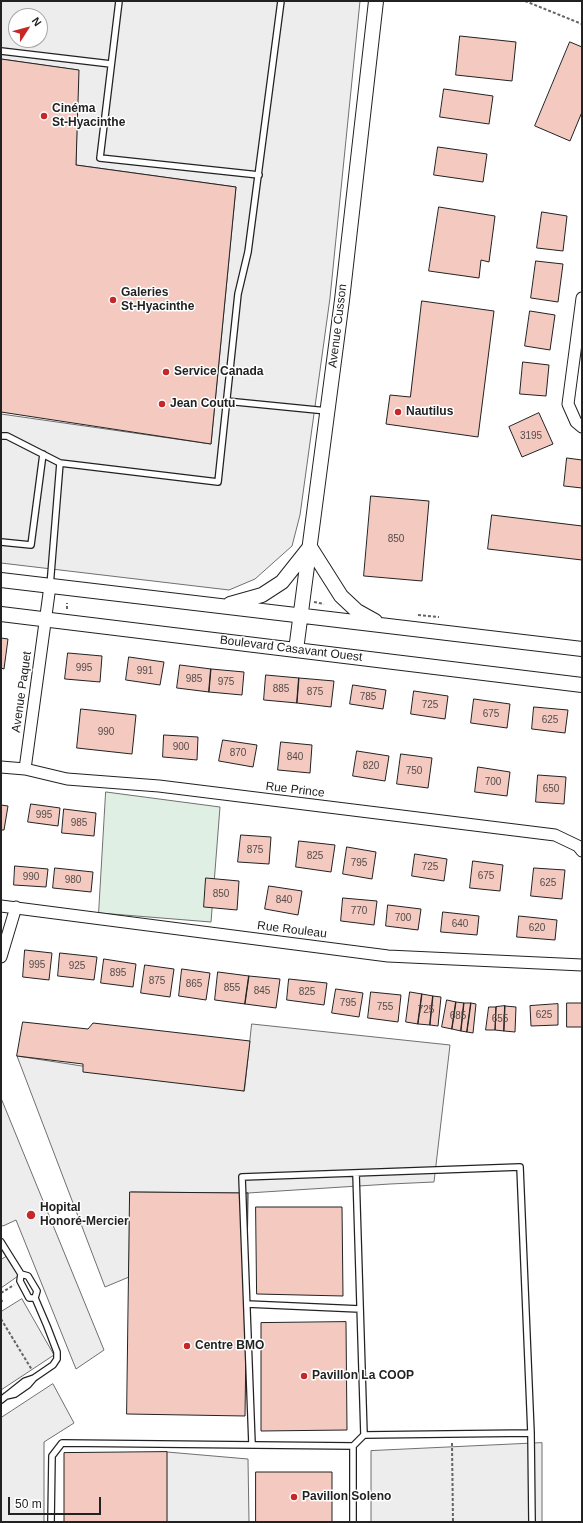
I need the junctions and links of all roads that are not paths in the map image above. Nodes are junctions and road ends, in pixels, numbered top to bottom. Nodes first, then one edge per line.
1 (119, 1) edge
2 (281, 1) edge
3 (376, 1) edge
4 (1, 51) edge
5 (111, 64) junction
6 (259, 175) junction
7 (582, 298) edge
8 (226, 400) junction
9 (327, 411) junction
10 (582, 428) edge
11 (1, 436) edge
12 (44, 454) junction
13 (60, 463) junction
14 (1, 542) edge
15 (310, 548) junction
16 (1, 580) edge
17 (50, 586) junction
18 (223, 606) junction
19 (1, 614) edge
20 (301, 615) junction
21 (46, 619) junction
22 (380, 624) junction
23 (582, 648) edge
24 (296, 650) junction
25 (582, 685) edge
26 (1, 767) edge
27 (25, 770) junction
28 (582, 851) edge
29 (1, 906) edge
30 (16, 907) junction
31 (1, 957) edge
32 (582, 965) edge
33 (356, 1173) junction
34 (1, 1242) edge
35 (21, 1274) junction
36 (35, 1298) junction
37 (247, 1304) junction
38 (360, 1309) junction
39 (4, 1398) edge
40 (531, 1433) junction
41 (364, 1435) junction
42 (252, 1444) junction
43 (352, 1446) junction
44 (51, 1522) edge
45 (352, 1522) edge
46 (532, 1522) edge

1 - 5 lane
2 - 6 lane
3 - 9 street, Avenue Cusson
4 - 5 lane
5 - 6 lane
6 - 8 lane
7 - 10 street
8 - 9 lane
8 - 13 lane
9 - 15 street, Avenue Cusson
11 - 12 lane
12 - 13 lane
12 - 14 lane
13 - 17 lane
15 - 18 street
15 - 20 street, Avenue Cusson
15 - 22 street
16 - 17 street
17 - 18 street
17 - 21 street, Avenue Paquet
18 - 20 street
19 - 21 street, Boulevard Casavant Ouest
20 - 22 street
20 - 24 street, Avenue Cusson
21 - 24 street, Boulevard Casavant Ouest
21 - 27 street, Avenue Paquet
22 - 23 street
24 - 25 street, Boulevard Casavant Ouest
26 - 27 street, Rue Prince
27 - 28 street, Rue Prince
29 - 30 street, Rue Rouleau
30 - 31 street
30 - 32 street, Rue Rouleau
33 - 37 lane
33 - 38 lane
33 - 40 lane
34 - 35 lane
35 - 36 lane
35 - 36 lane
36 - 39 lane
37 - 38 lane
37 - 42 lane
38 - 41 lane
40 - 41 lane
40 - 46 lane
41 - 43 lane
42 - 43 lane
42 - 44 lane
43 - 45 lane

